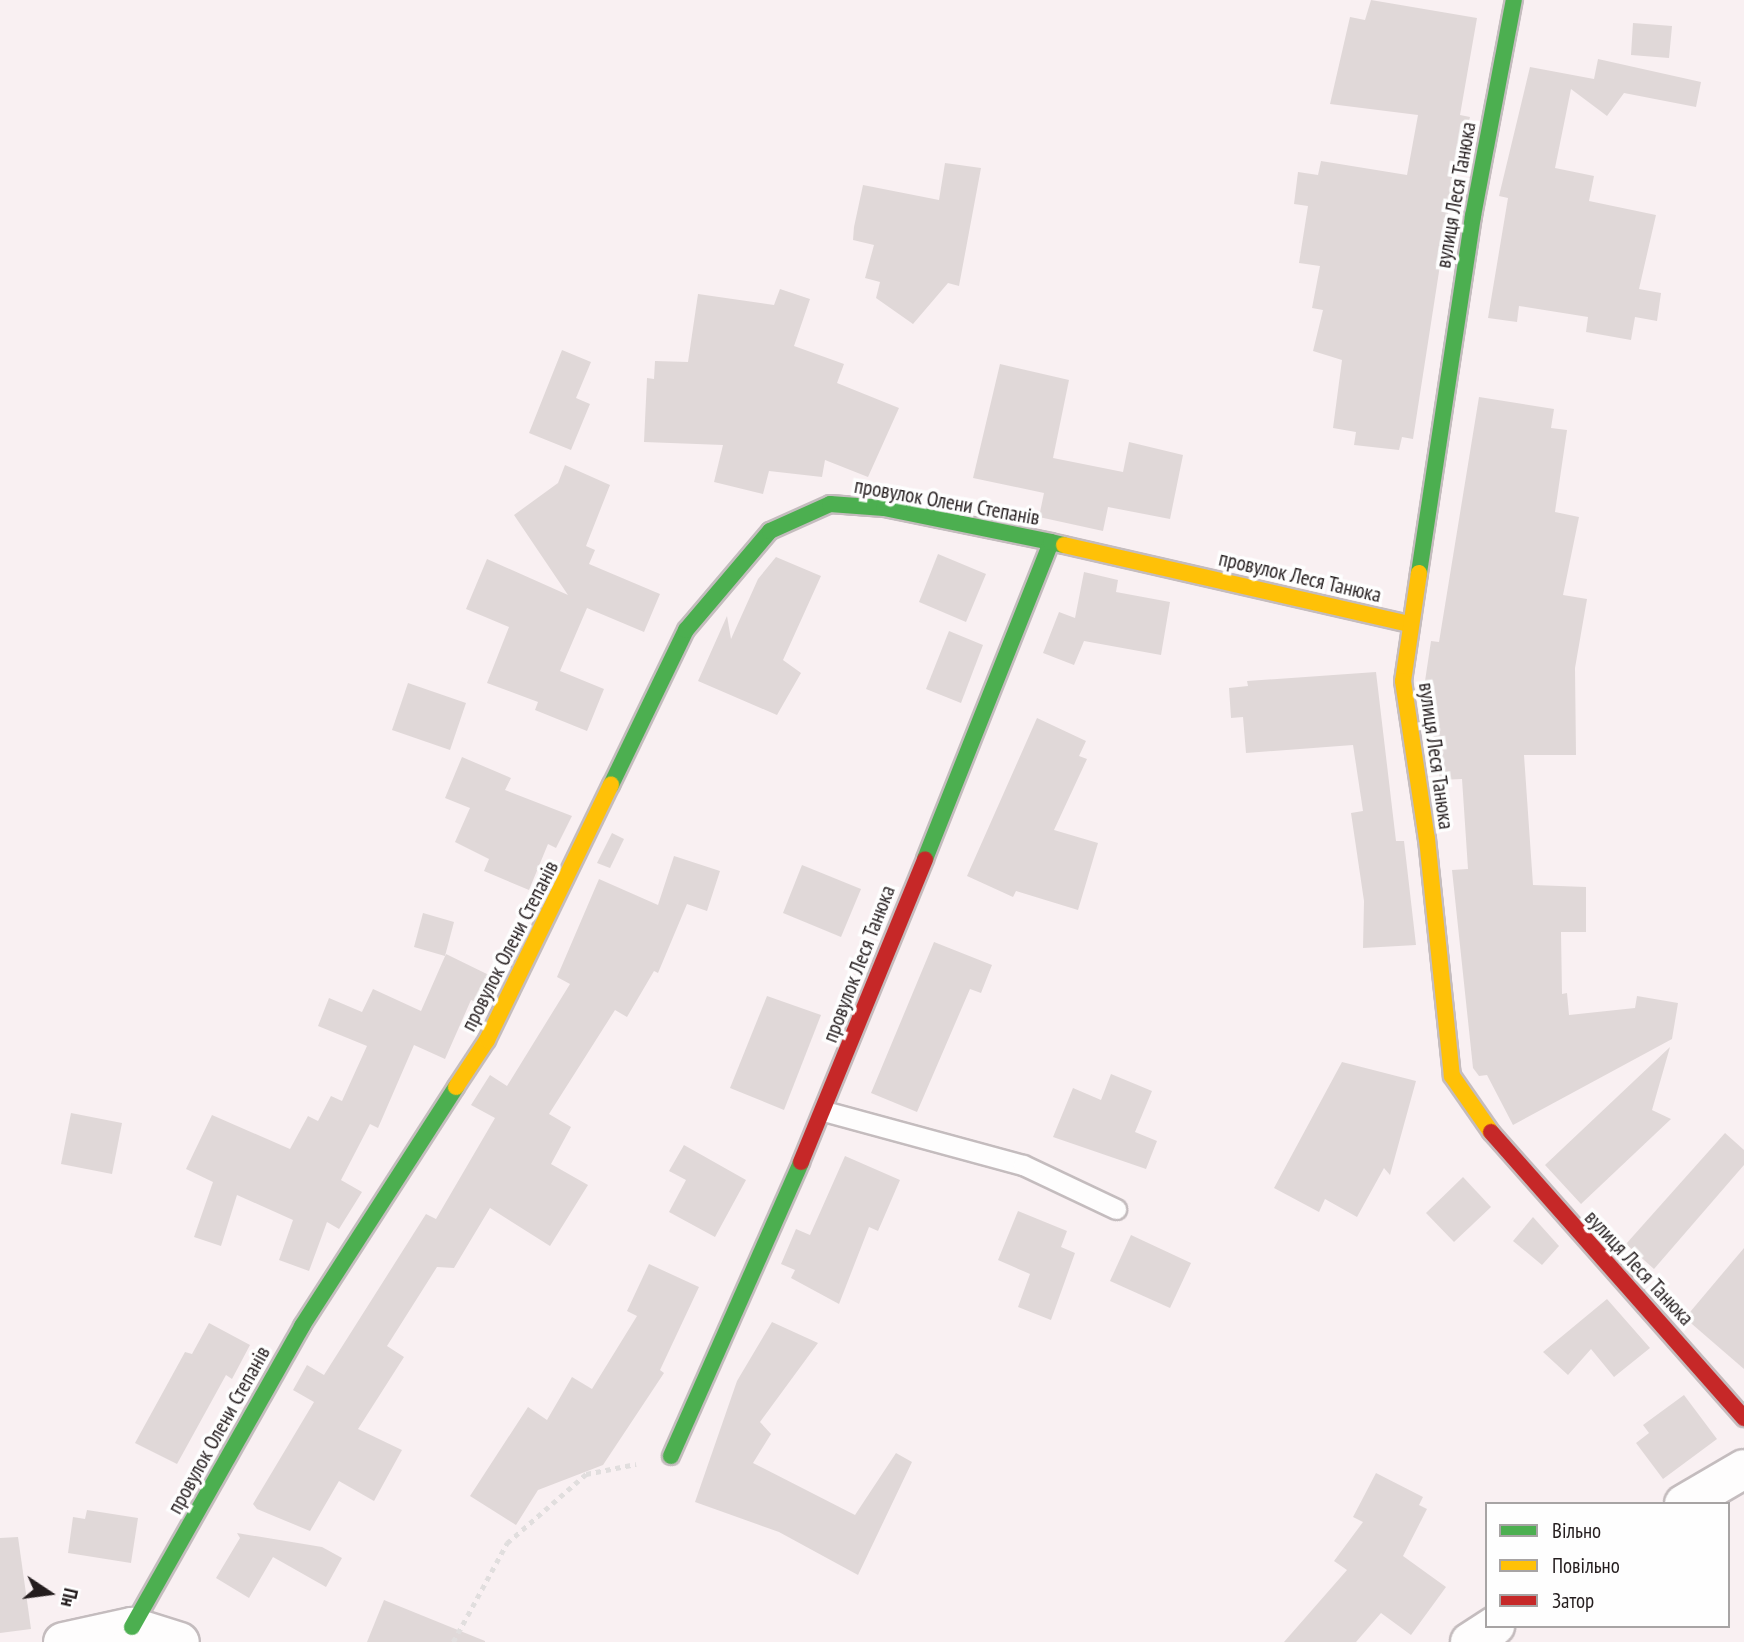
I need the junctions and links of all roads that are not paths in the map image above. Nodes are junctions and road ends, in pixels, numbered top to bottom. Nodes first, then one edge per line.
1 (1514, 0) edge
2 (1051, 542) junction
3 (1410, 624) junction
4 (824, 1111) junction
5 (1116, 1209) dead end
6 (1744, 1418) edge
7 (671, 1457) road end
8 (1744, 1469) edge
9 (1687, 1502) edge
10 (132, 1627) junction
11 (1492, 1628) edge
12 (63, 1642) edge
13 (180, 1642) edge
14 (1471, 1642) edge

1 - 3 street, вулиця Леся Танюка
2 - 3 street, провулок Леся Танюка
2 - 4 street, провулок Леся Танюка
2 - 10 street, провулок Олени Степанів
3 - 6 street, вулиця Леся Танюка
4 - 5 lane
4 - 7 street, провулок Леся Танюка
8 - 9 street
10 - 12 street
10 - 13 street
11 - 14 street

